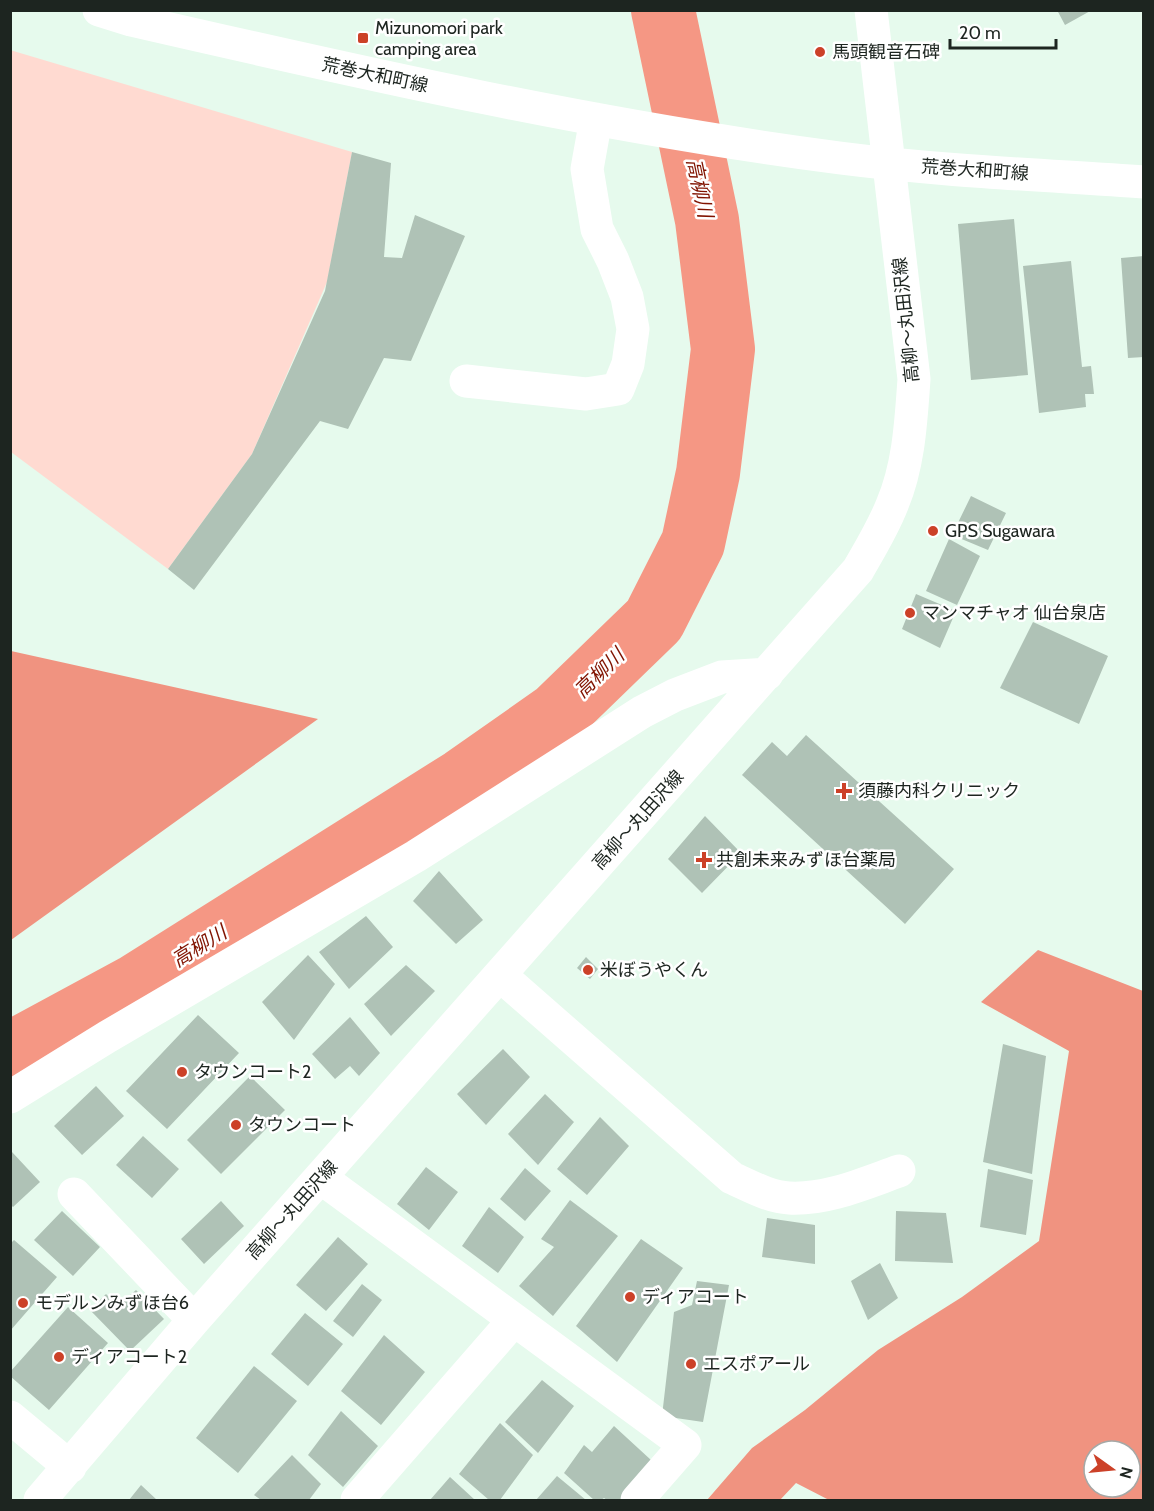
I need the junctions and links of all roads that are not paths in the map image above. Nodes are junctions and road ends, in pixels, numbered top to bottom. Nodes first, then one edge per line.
1 (99, 10) edge
2 (871, 10) edge
3 (596, 119) junction
4 (888, 164) junction
5 (1143, 182) edge
6 (466, 381) dead end
7 (767, 674) junction
8 (500, 975) junction
9 (10, 1097) edge
10 (899, 1171) dead end
11 (321, 1178) junction
12 (75, 1194) dead end
13 (194, 1320) junction
14 (514, 1320) junction
15 (10, 1417) edge
16 (70, 1467) junction
17 (40, 1500) edge
18 (357, 1500) edge
19 (637, 1500) edge

1 - 3 street, 荒巻大和町線
2 - 4 street, 高柳～丸田沢線
3 - 4 street, 荒巻大和町線
3 - 6 street
4 - 5 street, 荒巻大和町線
4 - 7 street, 高柳～丸田沢線
7 - 8 street, 高柳～丸田沢線
7 - 9 street
8 - 10 street
8 - 11 street, 高柳～丸田沢線
11 - 13 street, 高柳～丸田沢線
11 - 14 street
12 - 13 street
13 - 16 street, 高柳～丸田沢線
14 - 18 street
14 - 19 street
15 - 16 street
16 - 17 street, 高柳～丸田沢線

